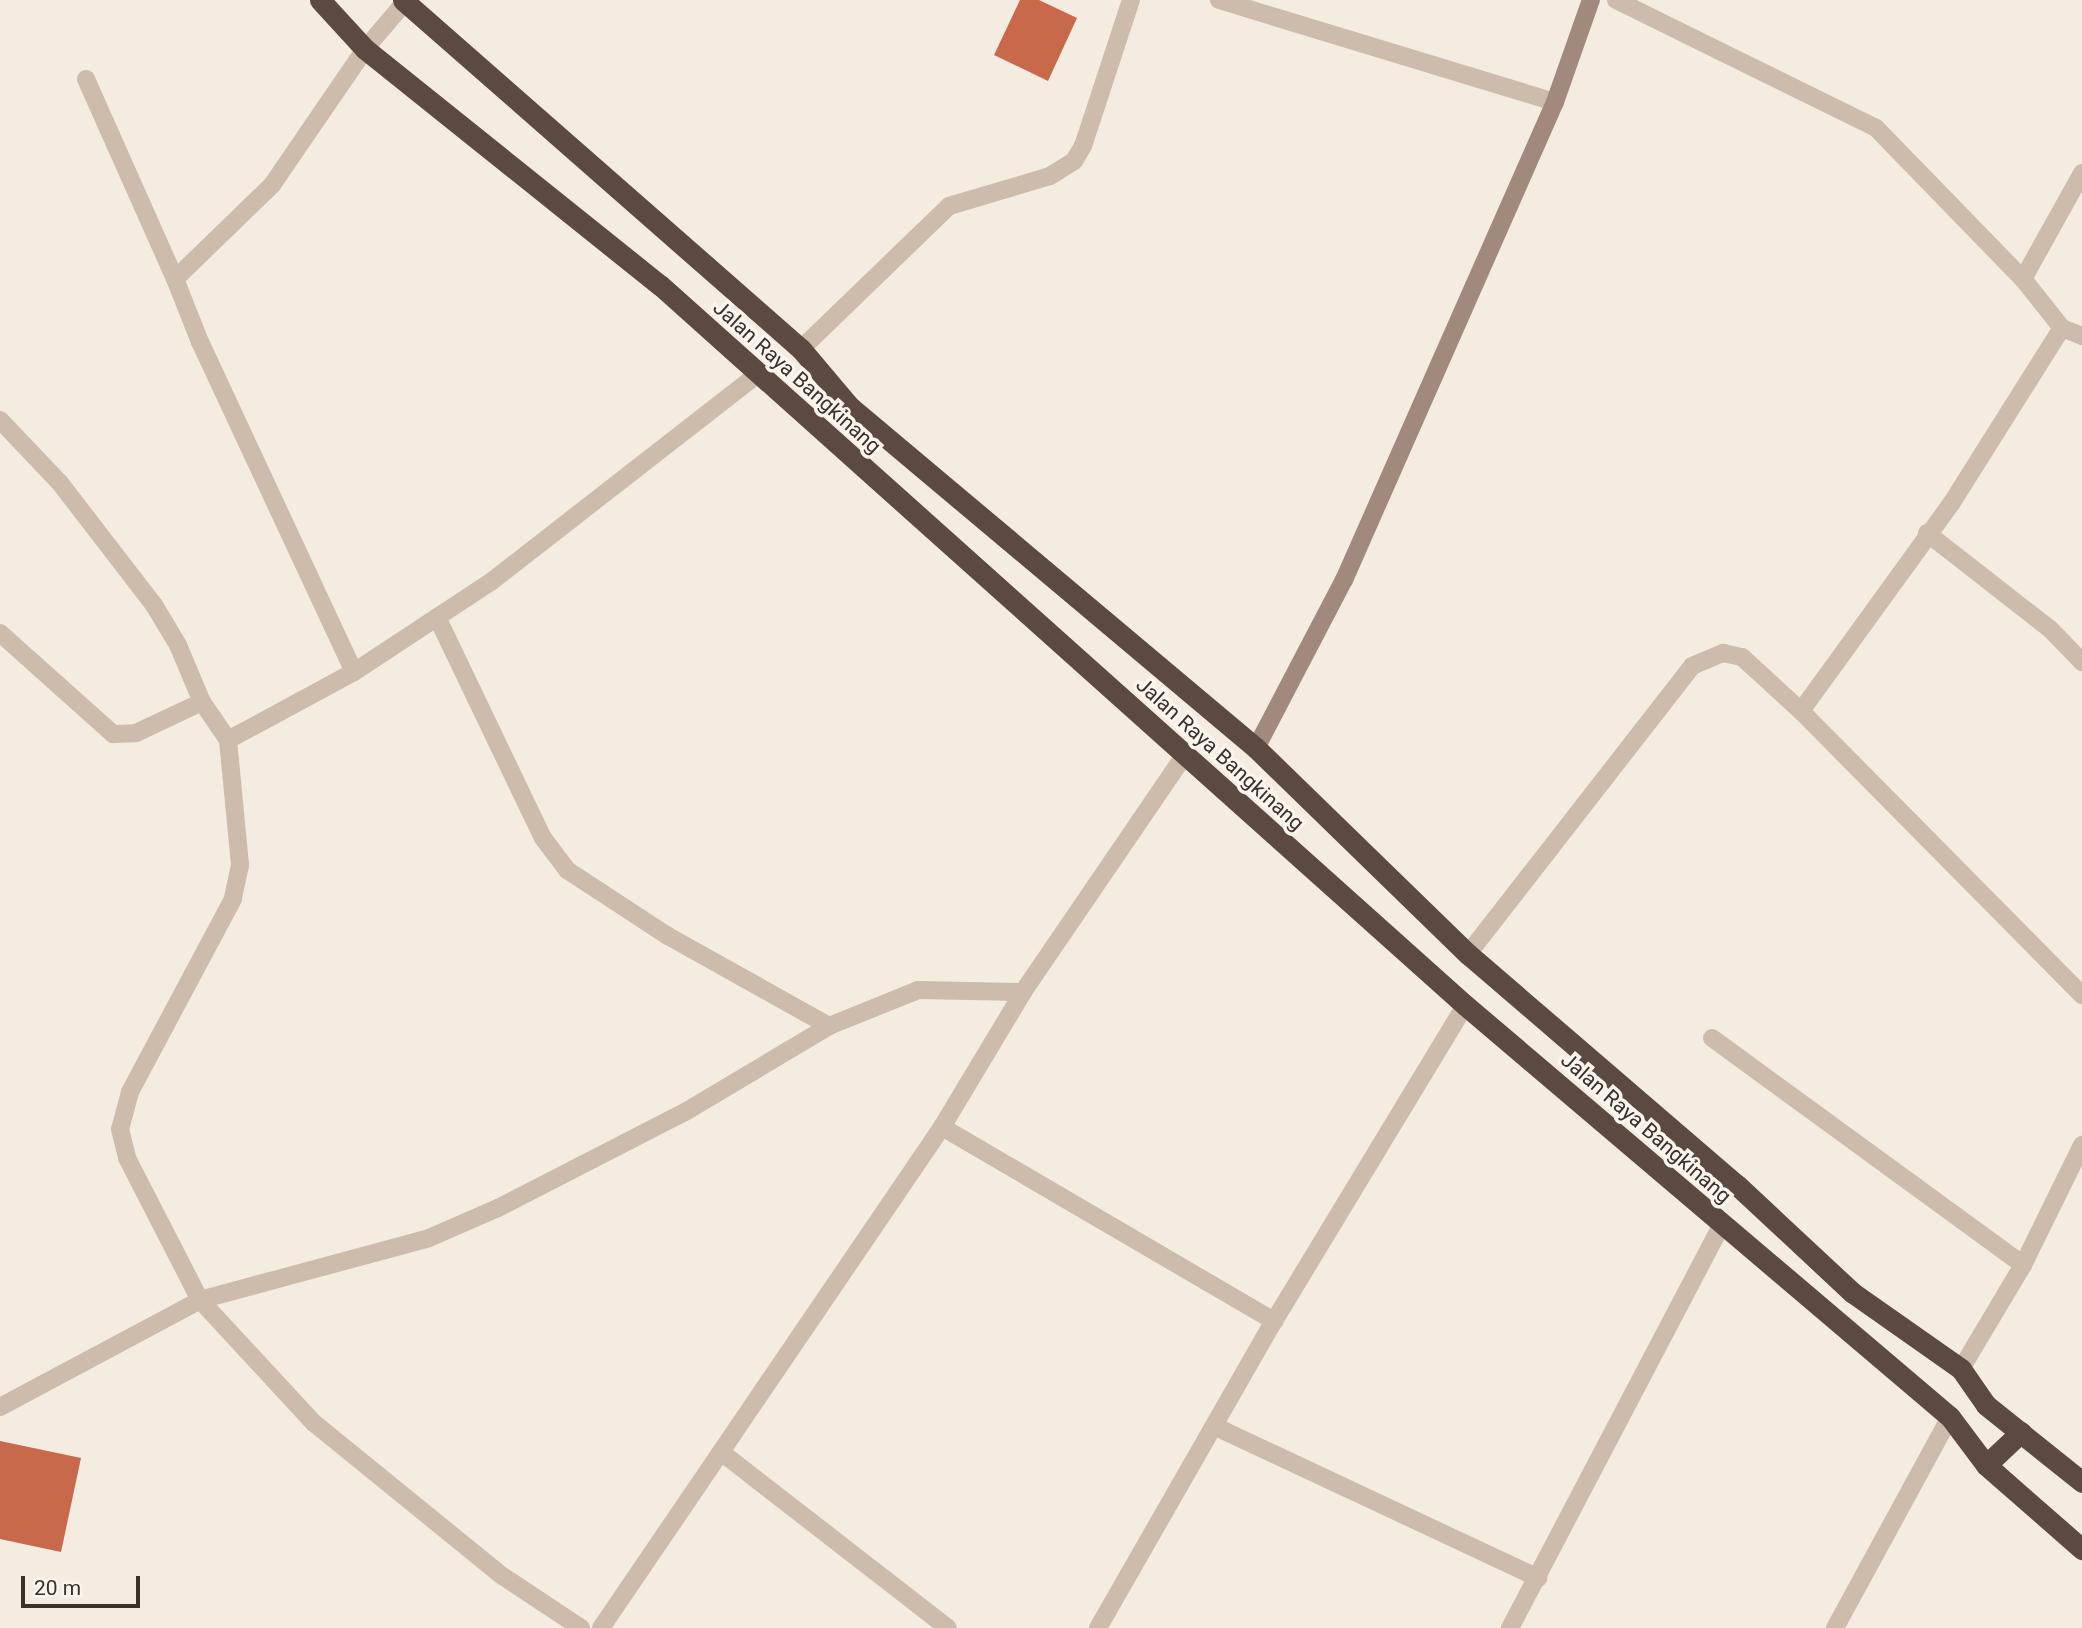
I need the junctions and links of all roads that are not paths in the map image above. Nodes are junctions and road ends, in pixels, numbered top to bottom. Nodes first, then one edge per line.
1 (320, 0) edge
2 (1131, 0) edge
3 (1219, 0) edge
4 (1591, 0) edge
5 (1616, 0) edge
6 (404, 1) edge
7 (365, 48) junction
8 (86, 79) dead end
9 (1555, 102) junction
10 (2082, 173) edge
11 (175, 279) junction
12 (2023, 279) junction
13 (2062, 328) junction
14 (2082, 336) edge
15 (801, 349) junction
16 (757, 375) junction
17 (0, 420) edge
18 (1927, 533) junction
19 (437, 617) junction
20 (0, 633) edge
21 (2082, 662) edge
22 (354, 672) junction
23 (202, 702) junction
24 (1801, 711) junction
25 (228, 740) junction
26 (1256, 748) junction
27 (1184, 756) junction
28 (1468, 954) junction
29 (1023, 992) junction
30 (2082, 995) edge
31 (1465, 1005) junction
32 (828, 1026) junction
33 (1712, 1038) dead end
34 (942, 1127) junction
35 (2082, 1145) edge
36 (1722, 1226) junction
37 (2023, 1265) junction
38 (1853, 1293) junction
39 (200, 1300) junction
40 (1275, 1321) junction
41 (1854, 1338) junction
42 (1961, 1369) junction
43 (0, 1407) edge
44 (1950, 1417) junction
45 (1216, 1427) junction
46 (2021, 1432) junction
47 (721, 1452) junction
48 (1986, 1465) junction
49 (2082, 1482) edge
50 (2082, 1549) edge
51 (1538, 1578) junction
52 (581, 1628) edge
53 (601, 1628) edge
54 (948, 1628) edge
55 (1098, 1628) edge
56 (1510, 1628) edge
57 (1835, 1628) edge

1 - 7 highway, Jalan Raya Bangkinang
2 - 15 street
3 - 9 street
4 - 9 street
5 - 12 street
6 - 7 street
6 - 15 highway, Jalan Raya Bangkinang
7 - 11 street
7 - 16 highway, Jalan Raya Bangkinang
8 - 11 street
9 - 26 street
10 - 12 street
11 - 22 street
12 - 13 street
13 - 14 street
13 - 18 street
15 - 26 highway, Jalan Raya Bangkinang
16 - 19 street
16 - 27 highway, Jalan Raya Bangkinang
17 - 23 street
18 - 21 street
18 - 24 street
19 - 22 street
19 - 32 street
20 - 23 street
22 - 25 street
23 - 25 street
24 - 28 street
24 - 30 street
25 - 39 street
26 - 28 highway, Jalan Raya Bangkinang
27 - 29 street
27 - 31 highway, Jalan Raya Bangkinang
28 - 38 highway, Jalan Raya Bangkinang
29 - 32 street
29 - 34 street
31 - 36 highway, Jalan Raya Bangkinang
31 - 40 street
32 - 39 street
33 - 37 street
34 - 40 street
34 - 47 street
35 - 37 street
36 - 41 highway, Jalan Raya Bangkinang
36 - 51 street
37 - 42 street
38 - 41 highway
38 - 42 highway, Jalan Raya Bangkinang
39 - 43 street
39 - 52 street
40 - 45 street
41 - 44 highway, Jalan Raya Bangkinang
42 - 46 highway, Jalan Raya Bangkinang
44 - 48 highway, Jalan Raya Bangkinang
44 - 57 street
45 - 51 street
45 - 55 street
46 - 48 highway
46 - 49 highway, Jalan Raya Bangkinang
47 - 53 street
47 - 54 street
48 - 50 highway, Jalan Raya Bangkinang
51 - 56 street

